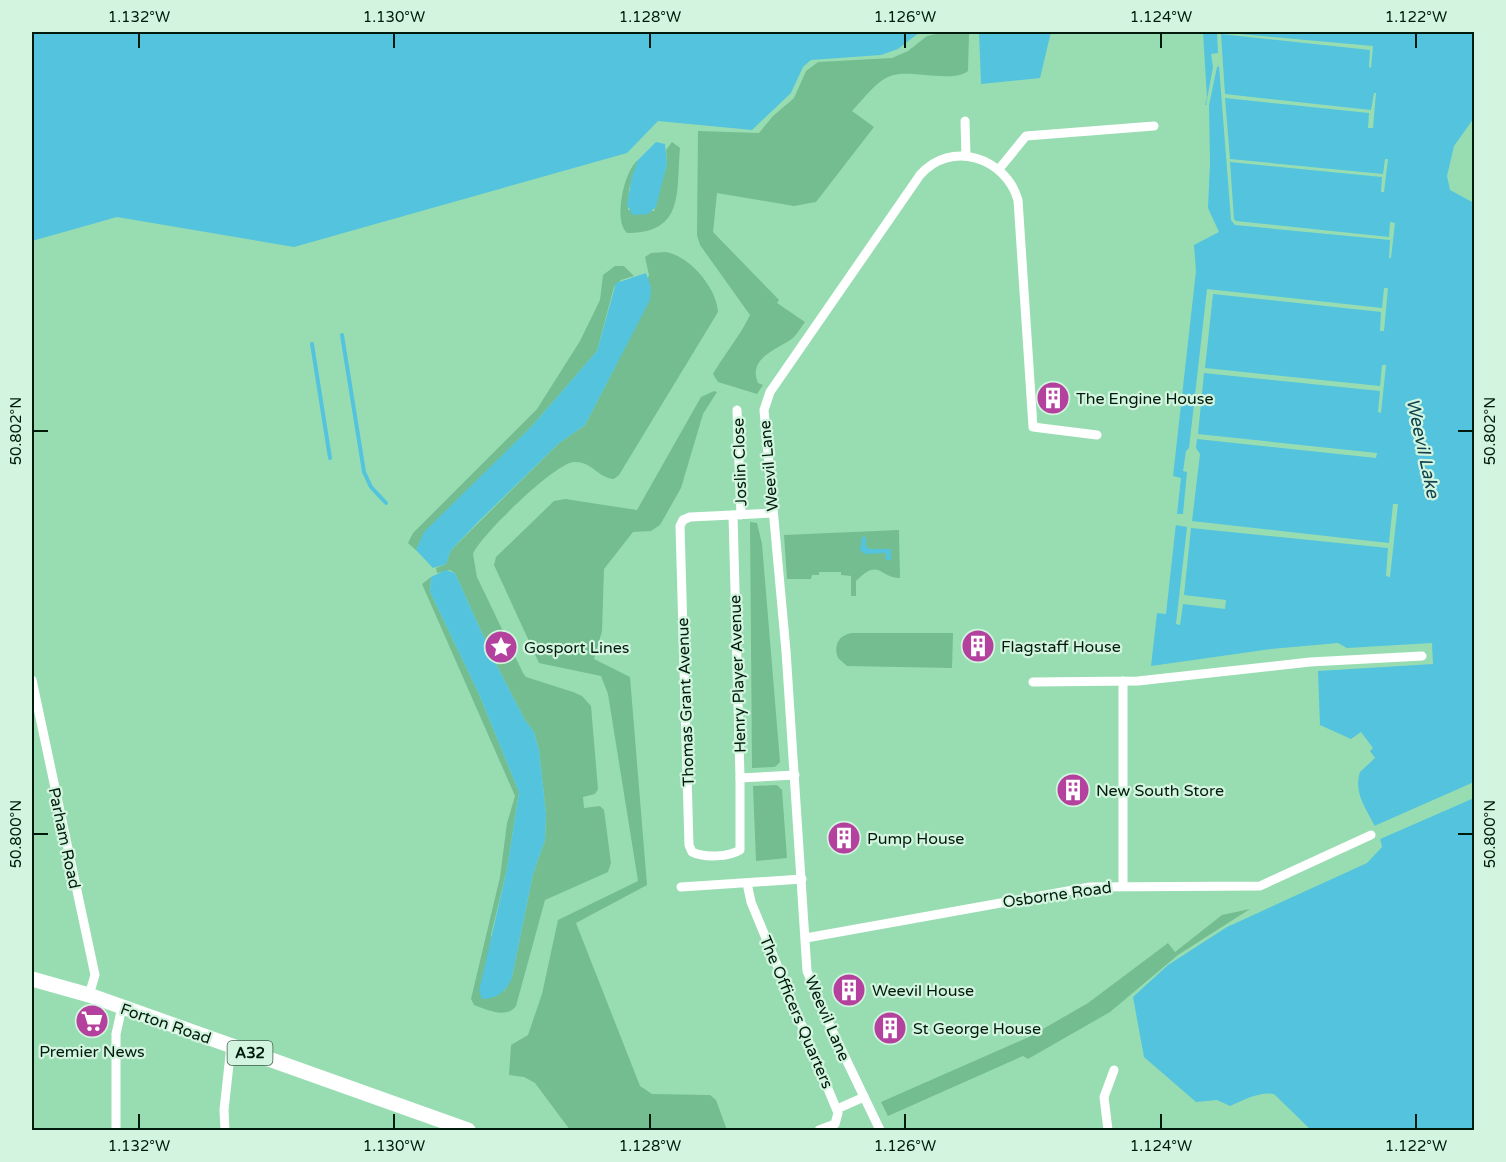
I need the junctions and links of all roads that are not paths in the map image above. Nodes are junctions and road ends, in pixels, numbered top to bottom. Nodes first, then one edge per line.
1 (965, 121) dead end
2 (1154, 126) dead end
3 (966, 156) junction
4 (999, 169) junction
5 (737, 410) dead end
6 (1097, 435) dead end
7 (772, 513) junction
8 (737, 515) junction
9 (1422, 656) dead end
10 (32, 680) edge
11 (1123, 681) junction
12 (1033, 682) dead end
13 (795, 776) junction
14 (740, 778) junction
15 (1371, 834) dead end
16 (802, 879) junction
17 (747, 883) junction
18 (1123, 885) junction
19 (681, 886) dead end
20 (806, 938) junction
21 (32, 979) edge
22 (89, 995) junction
23 (122, 1007) junction
24 (231, 1046) junction
25 (1114, 1070) dead end
26 (864, 1097) junction
27 (837, 1108) junction
28 (116, 1131) edge
29 (225, 1131) edge
30 (468, 1131) edge
31 (819, 1131) edge
32 (880, 1131) edge
33 (1108, 1131) edge

1 - 3 street
2 - 4 street
3 - 4 street
3 - 7 street, Weevil Lane
4 - 6 street
5 - 8 street, Joslin Close
7 - 8 street, Thomas Grant Avenue
7 - 13 street, Weevil Lane
8 - 14 street, Henry Player Avenue
8 - 14 street, Thomas Grant Avenue
9 - 11 street
10 - 22 street, Parham Road
11 - 12 street
11 - 18 street
13 - 14 street
13 - 16 street, Weevil Lane
15 - 18 street, Osborne Road
16 - 17 street
16 - 20 street, Weevil Lane
17 - 19 street
17 - 27 street, The Officers Quarters
18 - 20 street, Osborne Road
20 - 26 street, Weevil Lane
21 - 22 main road, Forton Road / A32
22 - 23 main road, Forton Road / A32
23 - 24 main road, Forton Road / A32
23 - 28 street
24 - 29 street
24 - 30 main road, Forton Road / A32
25 - 33 street
26 - 27 street
26 - 32 street, Weevil Lane
27 - 31 street, The Officers Quarters

